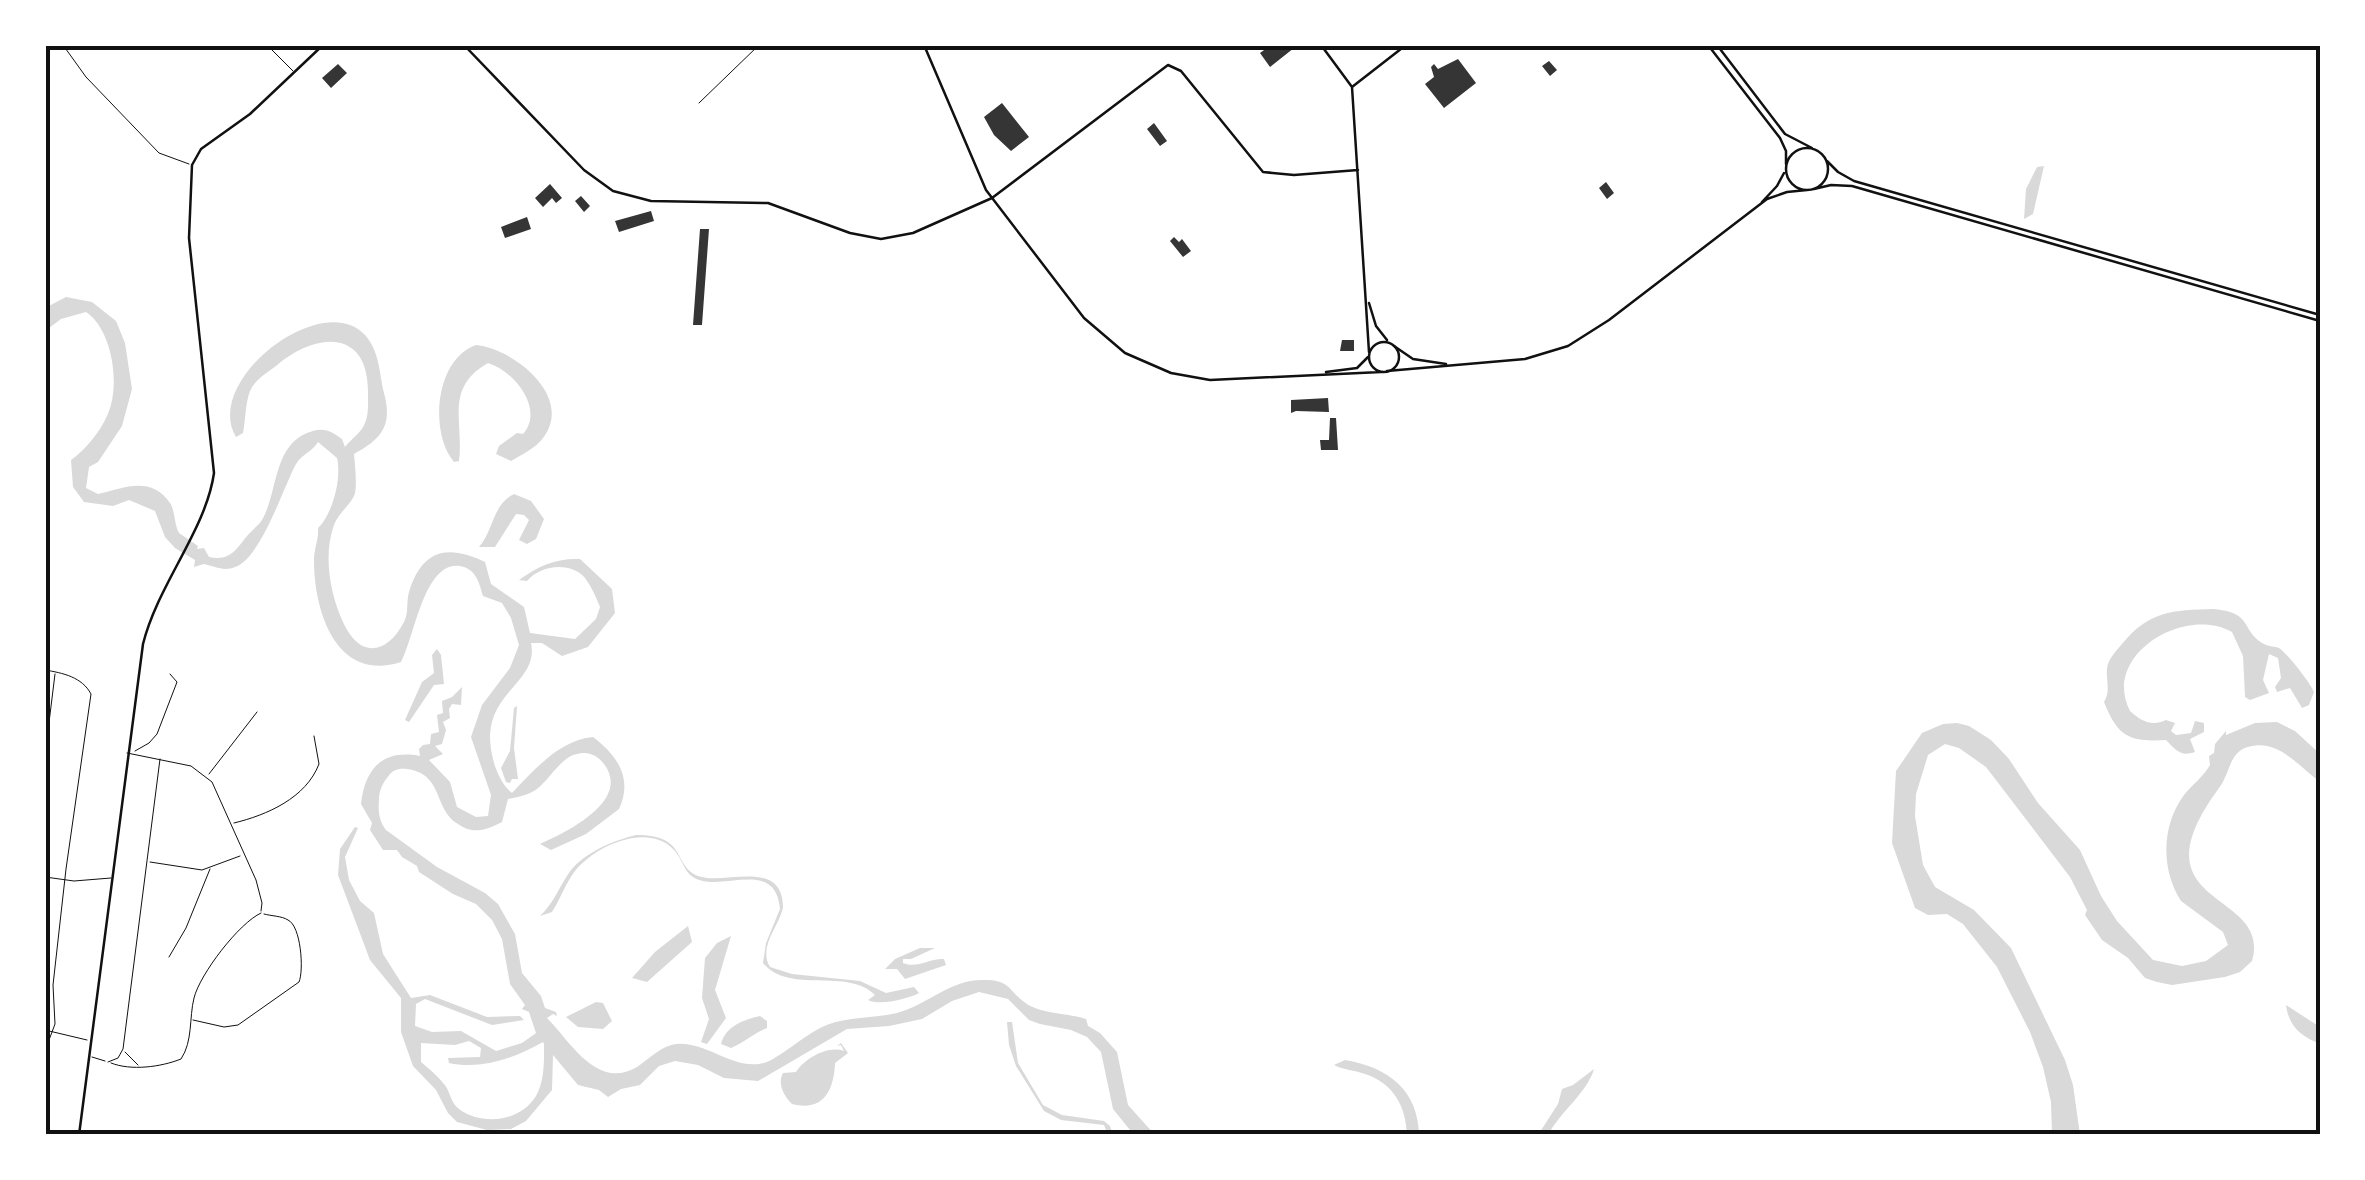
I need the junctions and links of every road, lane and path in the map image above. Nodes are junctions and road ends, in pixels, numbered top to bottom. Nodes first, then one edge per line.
1 (63, 45) edge
2 (267, 45) edge
3 (324, 45) edge
4 (464, 45) edge
5 (759, 45) edge
6 (924, 45) edge
7 (1321, 45) edge
8 (1406, 45) edge
9 (1708, 45) edge
10 (1717, 45) edge
11 (294, 73) junction
12 (1352, 87) junction
13 (699, 103) dead end
14 (1812, 148) junction
15 (1827, 161) junction
16 (192, 165) junction
17 (1786, 165) junction
18 (1358, 170) junction
19 (1806, 190) junction
20 (1814, 190) junction
21 (992, 198) junction
22 (1757, 206) junction
23 (1367, 297) junction
24 (2320, 315) edge
25 (2320, 322) edge
26 (1393, 345) junction
27 (1369, 353) junction
28 (1458, 364) junction
29 (1384, 371) junction
30 (1315, 374) junction
31 (45, 670) edge
32 (56, 672) junction
33 (170, 674) dead end
34 (258, 712) dead end
35 (314, 736) dead end
36 (130, 753) junction
37 (45, 756) edge
38 (160, 759) junction
39 (207, 776) junction
40 (231, 823) junction
41 (242, 855) junction
42 (147, 862) junction
43 (210, 868) junction
44 (45, 877) edge
45 (111, 878) junction
46 (66, 880) junction
47 (261, 913) junction
48 (169, 957) dead end
49 (191, 1020) junction
50 (45, 1030) edge
51 (53, 1031) junction
52 (90, 1040) junction
53 (123, 1050) junction
54 (88, 1056) junction
55 (108, 1062) junction
56 (142, 1066) junction
57 (45, 1067) edge
58 (79, 1135) edge

1 - 16 street
2 - 11 street
3 - 11 street
4 - 21 street
5 - 13 street
6 - 21 street
7 - 12 street
8 - 12 street
9 - 17 street
10 - 14 street
11 - 16 street
12 - 18 street
14 - 15 street
14 - 17 street
15 - 20 street
15 - 24 street
16 - 36 street
17 - 19 street
17 - 22 street
18 - 21 street
18 - 23 street
19 - 20 street
19 - 22 street
20 - 25 street
21 - 30 street
22 - 28 street
23 - 26 street
23 - 27 street
26 - 27 street
26 - 28 street
26 - 29 street
27 - 29 street
27 - 30 street
28 - 29 street
29 - 30 street
31 - 32 street
32 - 37 street
32 - 46 street
33 - 36 street
34 - 39 street
35 - 40 street
36 - 38 street
36 - 45 street
38 - 39 street
38 - 42 street
39 - 40 street
40 - 41 street
41 - 43 street
41 - 47 street
42 - 43 street
42 - 53 street
43 - 48 street
44 - 46 street
45 - 46 street
45 - 52 street
46 - 51 street
47 - 49 street
47 - 49 street
49 - 56 street
50 - 51 street
51 - 52 street
51 - 57 street
52 - 54 street
53 - 55 street
53 - 56 street
54 - 55 street
54 - 58 street
55 - 56 street

